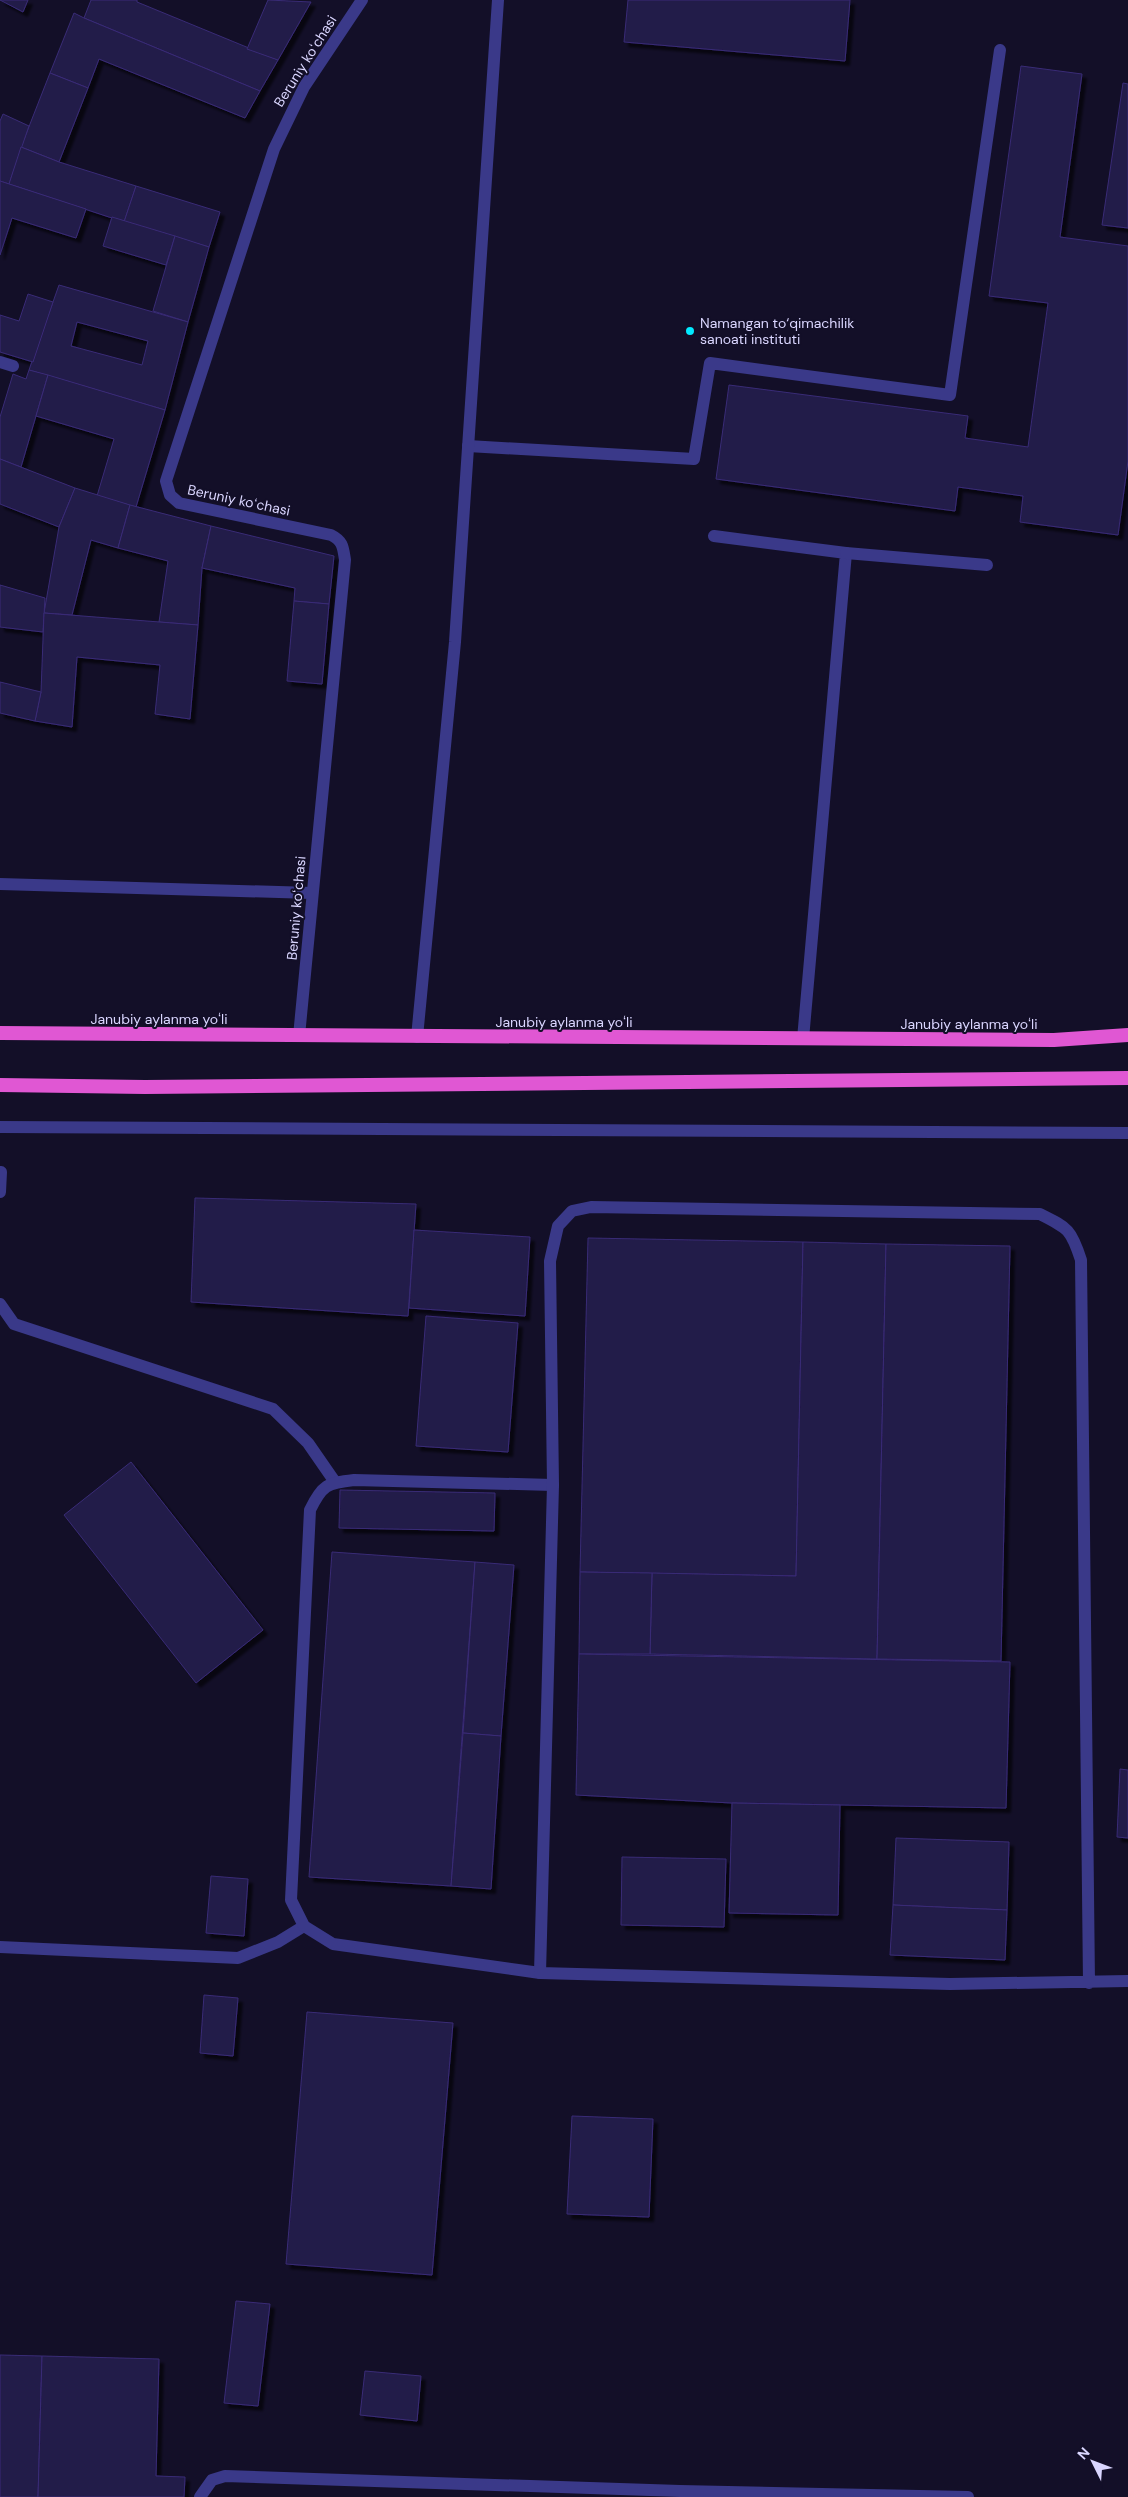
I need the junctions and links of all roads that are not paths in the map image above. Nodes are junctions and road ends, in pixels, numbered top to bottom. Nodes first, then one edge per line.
1 (362, 0) edge
2 (498, 0) edge
3 (1000, 50) dead end
4 (0, 362) edge
5 (13, 366) dead end
6 (468, 446) junction
7 (714, 536) dead end
8 (846, 553) junction
9 (987, 565) dead end
10 (0, 884) edge
11 (312, 893) junction
12 (0, 1034) edge
13 (1128, 1035) edge
14 (299, 1036) junction
15 (417, 1037) junction
16 (803, 1039) junction
17 (1128, 1078) edge
18 (0, 1085) edge
19 (0, 1127) edge
20 (1128, 1133) edge
21 (1, 1172) dead end
22 (0, 1192) edge
23 (0, 1304) edge
24 (335, 1482) junction
25 (553, 1485) junction
26 (304, 1926) junction
27 (0, 1947) edge
28 (540, 1973) junction
29 (1128, 1981) edge
30 (1089, 1983) junction
31 (679, 2494) edge
32 (943, 2496) edge
33 (200, 2497) edge
34 (968, 2497) edge

1 - 11 street, Beruniy koʻchasi
2 - 6 street
3 - 6 street
4 - 5 street
6 - 15 street
7 - 8 street
8 - 9 street
8 - 16 street
10 - 11 street
11 - 14 street, Beruniy koʻchasi
12 - 14 highway, Janubiy aylanma yoʻli
13 - 16 highway, Janubiy aylanma yoʻli
14 - 15 highway, Janubiy aylanma yoʻli
15 - 16 highway, Janubiy aylanma yoʻli
17 - 18 highway
19 - 20 street
21 - 22 street
23 - 24 street
24 - 25 street
24 - 26 street
25 - 28 street
25 - 30 street
26 - 27 street
26 - 28 street
28 - 30 street
29 - 30 street
31 - 32 street
31 - 33 street
32 - 34 street

